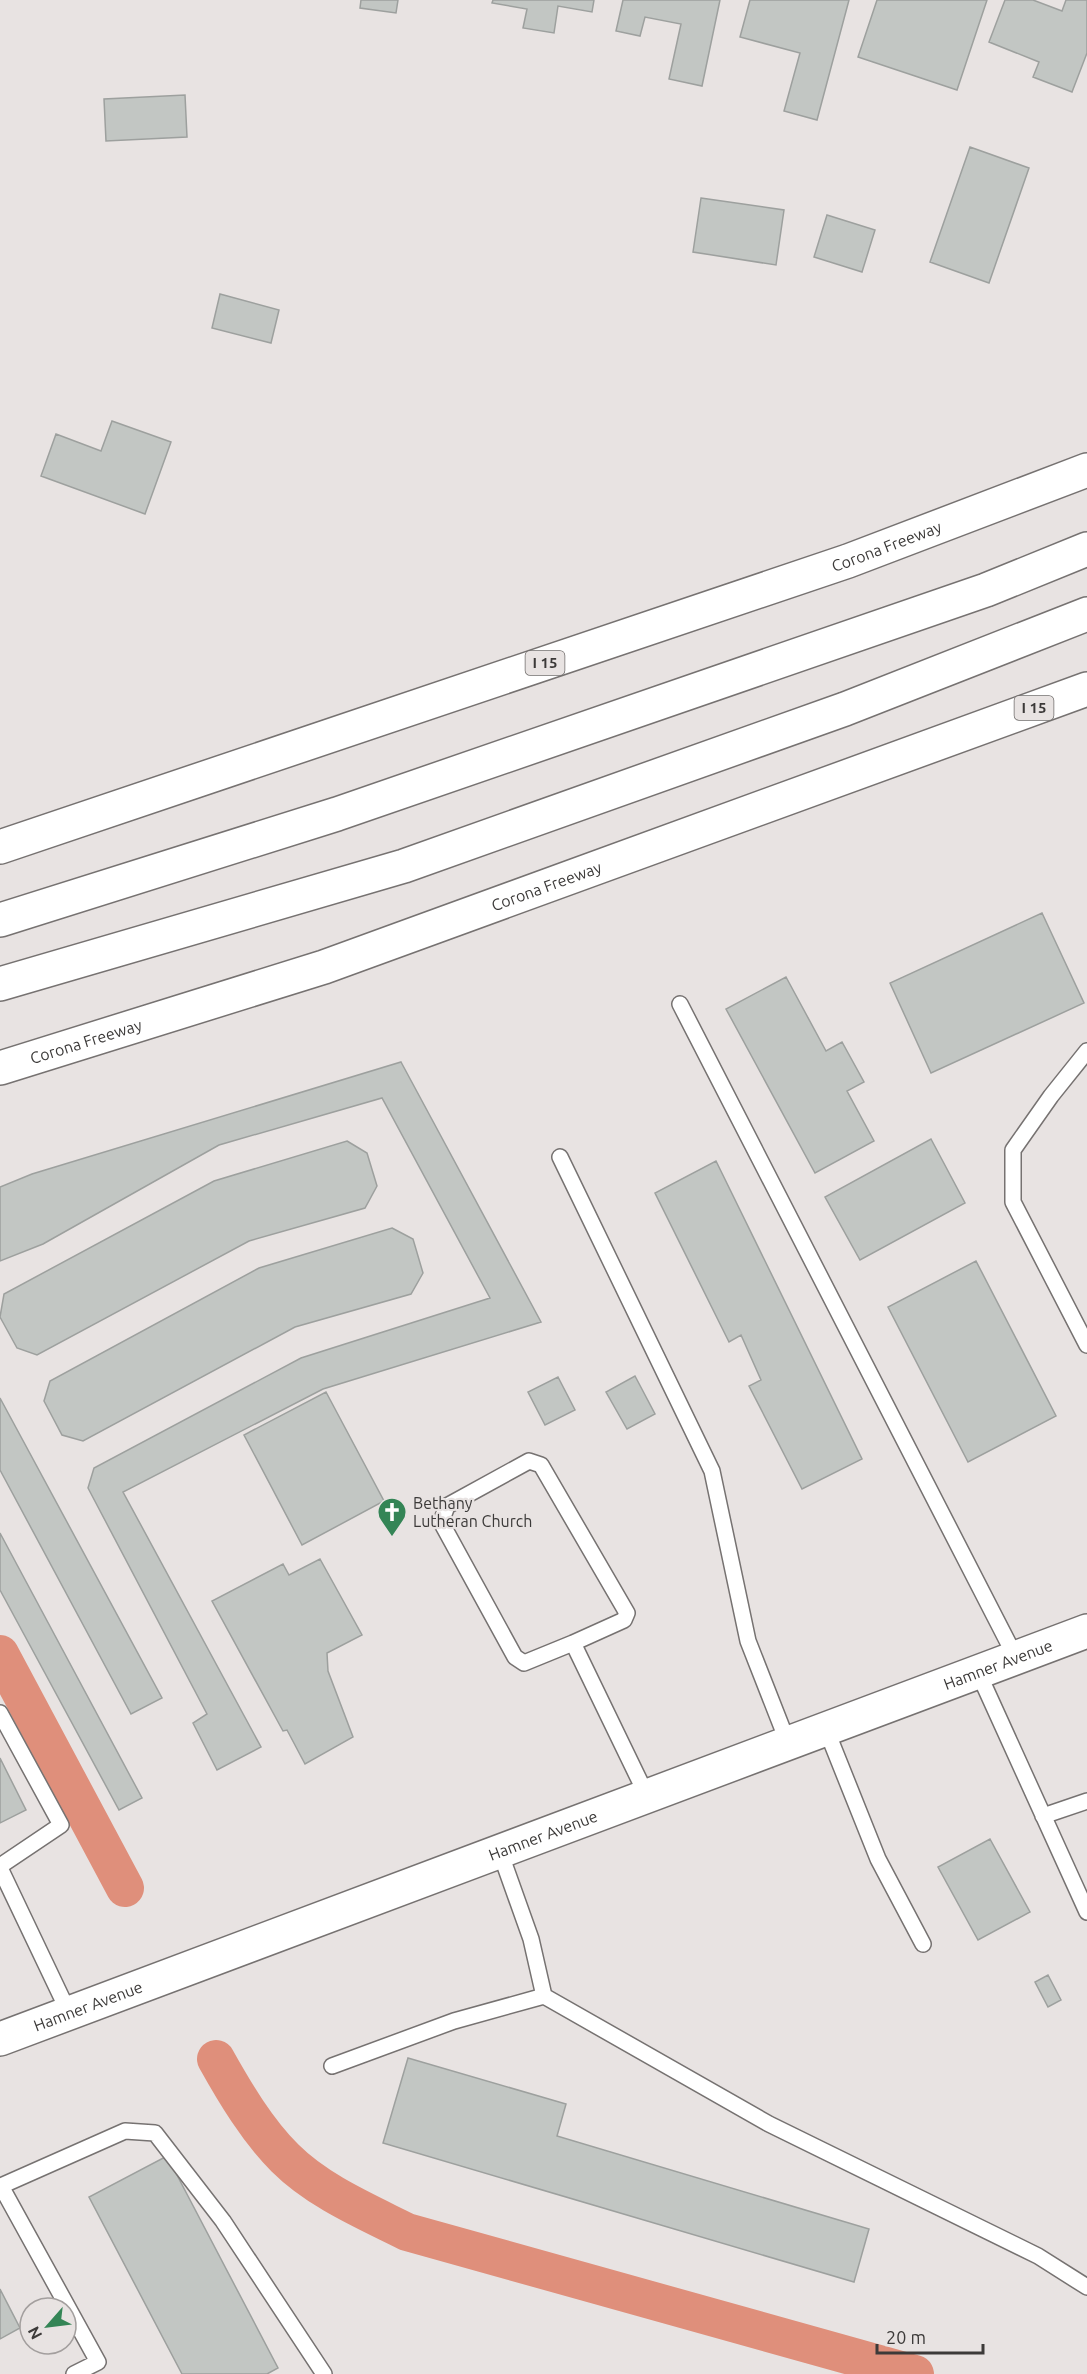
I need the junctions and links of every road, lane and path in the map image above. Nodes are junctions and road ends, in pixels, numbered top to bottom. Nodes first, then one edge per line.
1 (1087, 470) edge
2 (1087, 549) edge
3 (1087, 614) edge
4 (1087, 689) edge
5 (0, 847) edge
6 (0, 921) edge
7 (0, 984) edge
8 (680, 1004) dead end
9 (1087, 1051) edge
10 (0, 1068) edge
11 (560, 1157) dead end
12 (1087, 1345) edge
13 (1087, 1631) edge
14 (573, 1643) junction
15 (1016, 1658) junction
16 (978, 1672) junction
17 (0, 1713) edge
18 (826, 1729) junction
19 (788, 1743) junction
20 (647, 1796) junction
21 (1087, 1801) edge
22 (1043, 1816) junction
23 (500, 1852) junction
24 (0, 1867) edge
25 (1087, 1912) edge
26 (923, 1944) dead end
27 (544, 1996) junction
28 (69, 2013) junction
29 (0, 2039) edge
30 (332, 2066) dead end
31 (0, 2185) edge
32 (1087, 2287) edge
33 (75, 2374) edge
34 (324, 2374) edge

1 - 5 main road, Corona Freeway / I 15
2 - 6 main road
3 - 7 main road
4 - 10 main road, Corona Freeway / I 15
8 - 15 lane
9 - 12 lane
11 - 19 lane
13 - 15 main road, Hamner Avenue
14 - 14 lane
14 - 20 lane
15 - 16 main road, Hamner Avenue
16 - 18 main road, Hamner Avenue
16 - 22 lane
17 - 24 lane
18 - 19 main road, Hamner Avenue
18 - 26 lane
19 - 20 main road, Hamner Avenue
20 - 23 main road, Hamner Avenue
21 - 22 lane
22 - 25 lane
23 - 27 lane
23 - 28 main road, Hamner Avenue
24 - 28 lane
27 - 30 lane
27 - 32 lane
28 - 29 main road, Hamner Avenue
31 - 33 lane
31 - 34 lane

